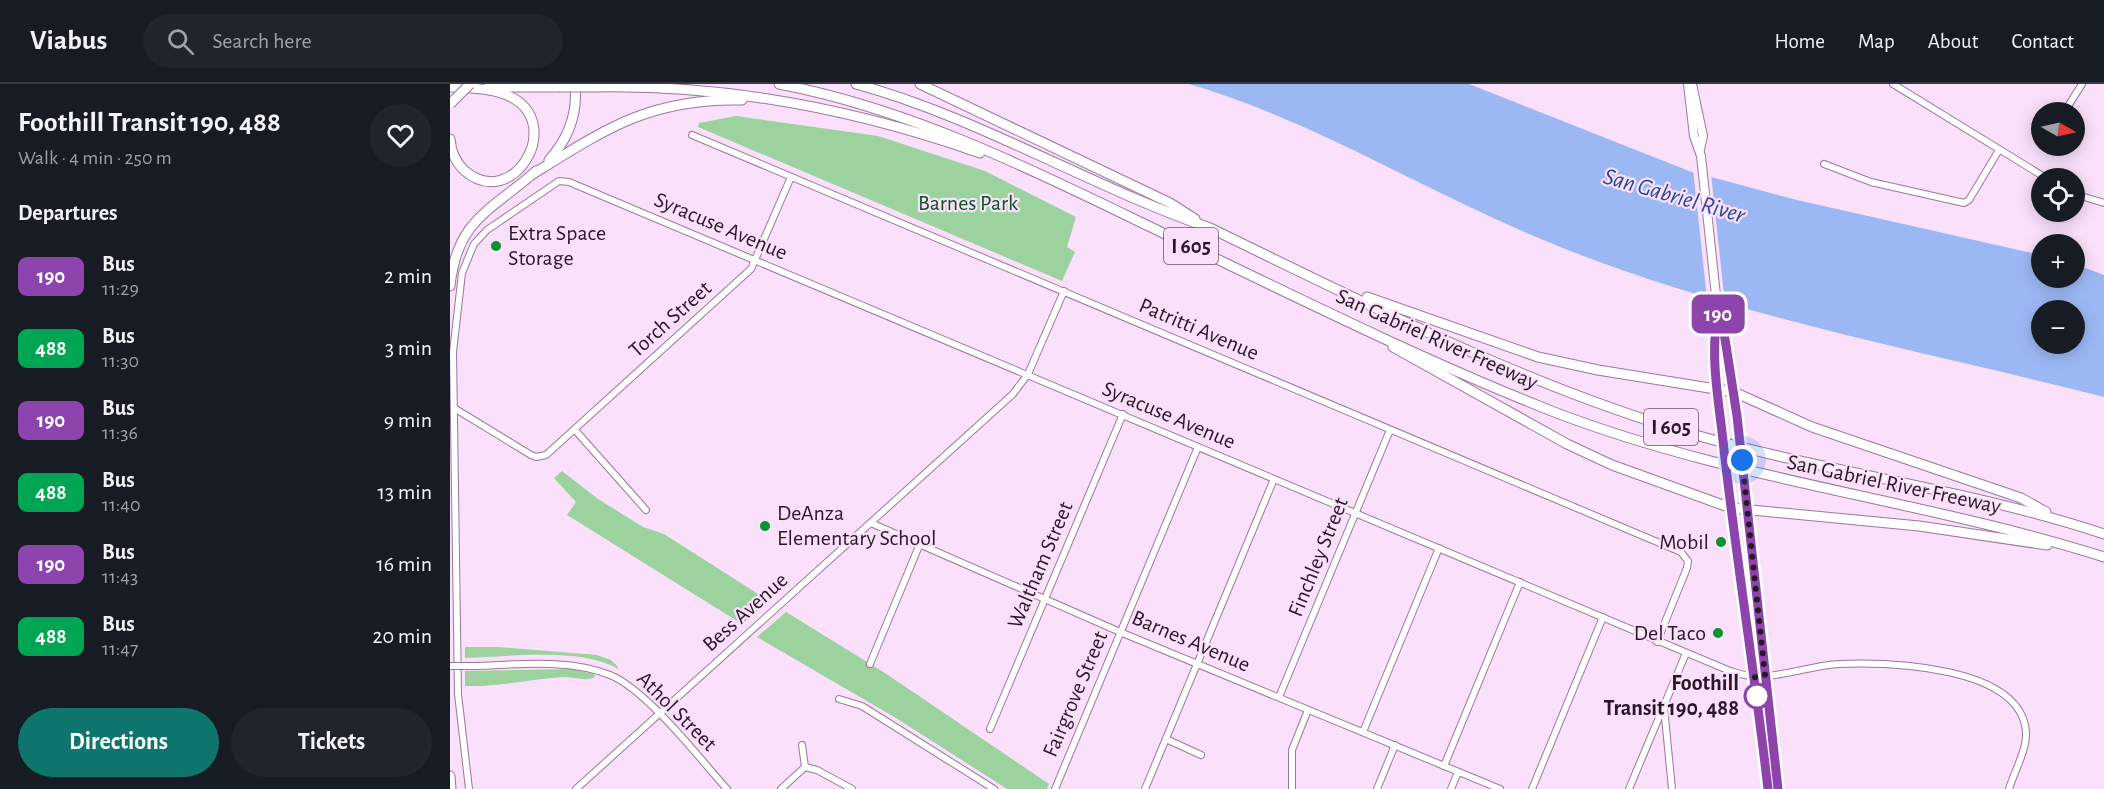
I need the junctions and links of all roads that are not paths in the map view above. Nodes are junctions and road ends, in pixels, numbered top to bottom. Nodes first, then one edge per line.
1 (470, 84) edge
2 (575, 84) edge
3 (779, 84) edge
4 (856, 84) edge
5 (1690, 84) edge
6 (1893, 84) edge
7 (2082, 84) edge
8 (921, 85) edge
9 (453, 87) edge
10 (780, 102) junction
11 (2071, 102) edge
12 (450, 104) edge
13 (692, 135) dead end
14 (450, 139) edge
15 (2000, 150) junction
16 (1824, 164) dead end
17 (2031, 169) edge
18 (534, 174) junction
19 (791, 177) junction
20 (1047, 177) junction
21 (2085, 197) edge
22 (2104, 203) edge
23 (1210, 228) junction
24 (756, 261) junction
25 (1306, 275) junction
26 (450, 286) edge
27 (1064, 291) junction
28 (1718, 314) junction
29 (1335, 315) junction
30 (1028, 374) junction
31 (1718, 388) junction
32 (1734, 392) junction
33 (454, 408) junction
34 (1123, 414) junction
35 (575, 430) junction
36 (1390, 430) junction
37 (1198, 447) junction
38 (1274, 479) junction
39 (1731, 508) junction
40 (646, 510) dead end
41 (1747, 511) junction
42 (1356, 512) junction
43 (2057, 518) junction
44 (871, 522) junction
45 (2104, 534) edge
46 (919, 546) junction
47 (1439, 548) junction
48 (2082, 550) junction
49 (2104, 557) edge
50 (1520, 582) junction
51 (1045, 598) junction
52 (1603, 617) junction
53 (1120, 632) junction
54 (1657, 642) junction
55 (1686, 653) junction
56 (1198, 663) junction
57 (870, 664) dead end
58 (450, 666) edge
59 (1765, 675) junction
60 (1755, 677) junction
61 (1279, 697) junction
62 (839, 699) dead end
63 (1664, 706) junction
64 (1308, 710) junction
65 (660, 715) junction
66 (990, 729) dead end
67 (1363, 732) junction
68 (1166, 739) junction
69 (802, 745) dead end
70 (1395, 745) junction
71 (1201, 755) dead end
72 (1444, 766) junction
73 (805, 767) junction
74 (1458, 772) junction
75 (450, 776) edge
76 (451, 789) edge
77 (470, 789) edge
78 (576, 789) edge
79 (727, 789) edge
80 (781, 789) edge
81 (852, 789) edge
82 (994, 789) edge
83 (1055, 789) edge
84 (1145, 789) edge
85 (1292, 789) edge
86 (1377, 789) edge
87 (1451, 789) edge
88 (1500, 789) edge
89 (1532, 789) edge
90 (1629, 789) edge
91 (1672, 789) edge
92 (1768, 789) edge
93 (1778, 789) edge
94 (2009, 789) edge

1 - 12 highway, bridge
2 - 18 highway
3 - 20 highway, San Gabriel River Freeway / I 605
4 - 23 highway, San Gabriel River Freeway / I 605
5 - 28 main road
6 - 15 street
7 - 11 street
8 - 23 highway
9 - 10 highway, bridge
9 - 14 highway
10 - 18 highway
10 - 20 highway
13 - 19 street, Patritti Avenue
15 - 16 street
15 - 17 street
18 - 26 highway
19 - 24 street, Torch Street
19 - 27 street, Patritti Avenue
20 - 29 highway, San Gabriel River Freeway / I 605
21 - 22 street
23 - 25 highway, San Gabriel River Freeway / I 605
24 - 30 street, Syracuse Avenue
24 - 33 street, Syracuse Avenue
24 - 35 street, Torch Street
25 - 31 highway
25 - 43 highway, San Gabriel River Freeway / I 605
27 - 30 street, Bess Avenue
27 - 36 street, Patritti Avenue
28 - 31 main road
28 - 32 main road
29 - 39 highway
29 - 48 highway, San Gabriel River Freeway / I 605
30 - 34 street, Syracuse Avenue
30 - 44 street, Bess Avenue
31 - 32 highway
31 - 39 main road, bridge
32 - 41 main road, bridge
32 - 43 highway
33 - 35 street, Torch Street
33 - 77 street
34 - 37 street, Syracuse Avenue
34 - 51 street, Waltham Street
35 - 40 street
36 - 42 street, Finchley Street
36 - 54 street, Patritti Avenue
37 - 38 street, Syracuse Avenue
37 - 53 street, Fairgrove Street
38 - 42 street, Syracuse Avenue
38 - 56 street
39 - 41 highway
39 - 60 main road
41 - 48 highway
41 - 59 main road
42 - 47 street, Syracuse Avenue
42 - 61 street, Finchley Street
43 - 45 highway, San Gabriel River Freeway / I 605
44 - 46 street, Barnes Avenue
44 - 65 street, Bess Avenue
46 - 51 street, Barnes Avenue
46 - 57 street
47 - 50 street, Syracuse Avenue
47 - 67 street
48 - 49 highway, San Gabriel River Freeway / I 605
50 - 52 street, Syracuse Avenue
50 - 72 street
51 - 53 street, Barnes Avenue
51 - 66 street, Waltham Street
52 - 54 street, Syracuse Avenue
52 - 89 street
53 - 56 street, Barnes Avenue
53 - 83 street, Fairgrove Street
54 - 55 street, Syracuse Avenue
55 - 60 street, Syracuse Avenue
55 - 63 street
56 - 61 street, Barnes Avenue
56 - 68 street
58 - 65 street, Athol Street, bridge
59 - 60 street, Syracuse Avenue
59 - 93 main road
59 - 94 street, Syracuse Avenue
60 - 92 main road
61 - 64 street, Barnes Avenue
62 - 82 street
63 - 90 street
63 - 91 street
64 - 67 street, Barnes Avenue
64 - 85 street
65 - 78 street, Bess Avenue
65 - 79 street, Athol Street
67 - 70 street, Barnes Avenue
68 - 71 street
68 - 84 street
69 - 73 street
70 - 72 street, Barnes Avenue
70 - 86 street
72 - 74 street, Barnes Avenue
73 - 80 street
73 - 81 street
74 - 87 street
74 - 88 street, Barnes Avenue
75 - 76 highway

